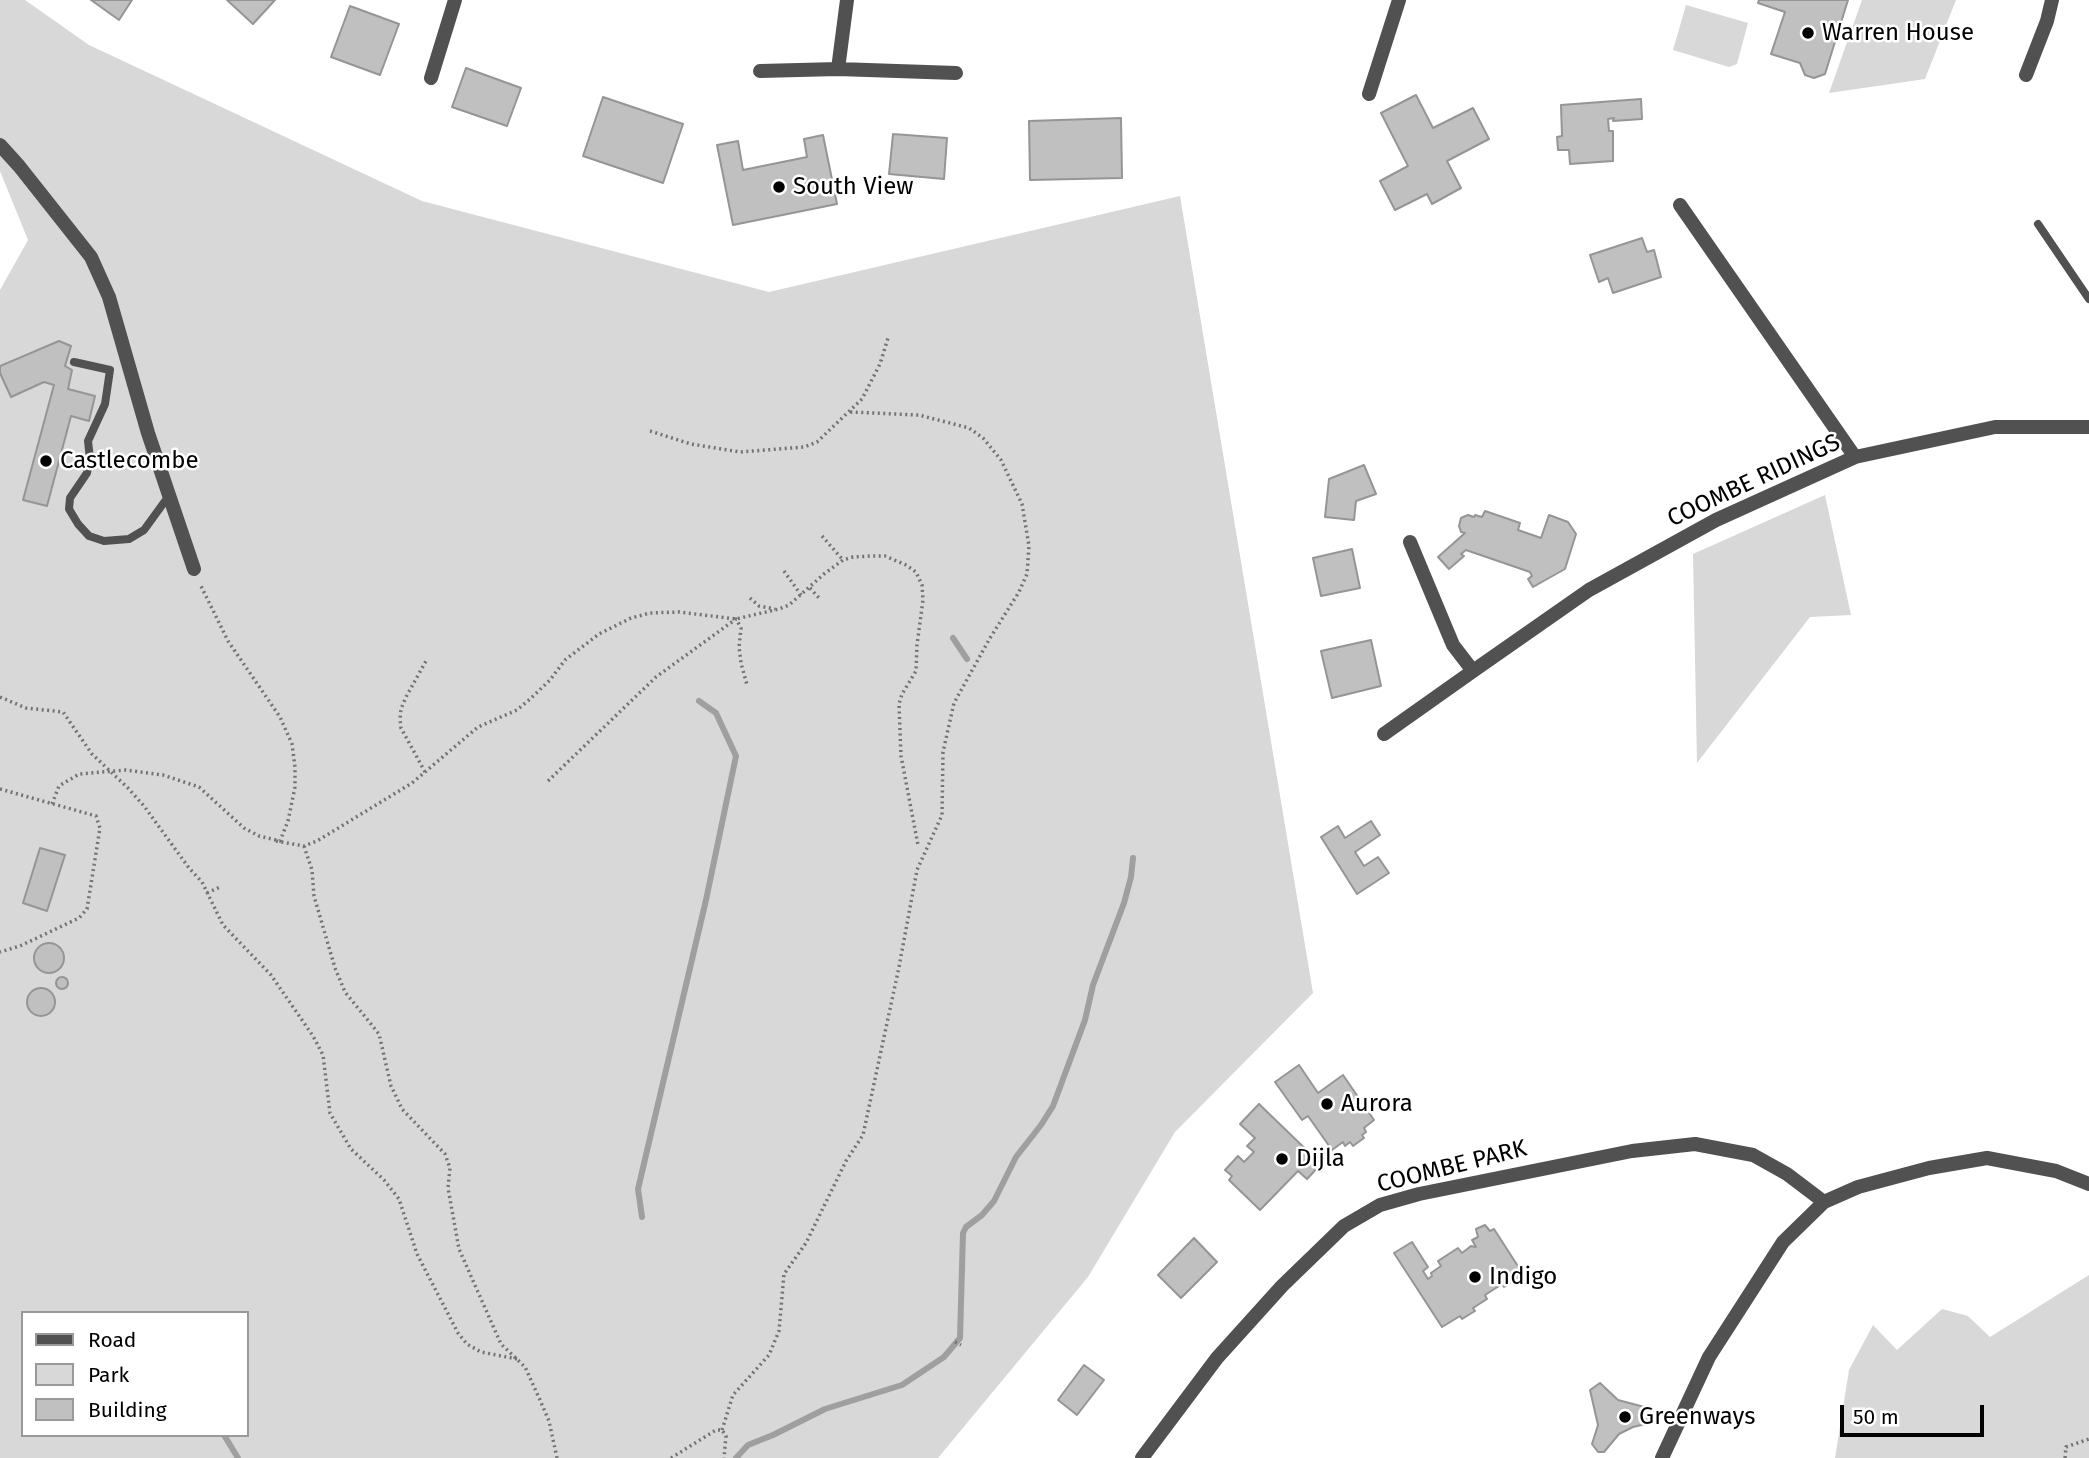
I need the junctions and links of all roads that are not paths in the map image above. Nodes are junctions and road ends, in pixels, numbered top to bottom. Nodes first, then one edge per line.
1 (454, 0) edge
2 (847, 0) edge
3 (1399, 0) edge
4 (2052, 0) edge
5 (838, 69) junction
6 (760, 71) dead end
7 (956, 73) dead end
8 (2025, 75) dead end
9 (430, 78) dead end
10 (1369, 94) dead end
11 (0, 145) edge
12 (1679, 205) dead end
13 (2038, 224) dead end
14 (2089, 299) edge
15 (74, 362) dead end
16 (2088, 425) edge
17 (1855, 457) junction
18 (168, 497) junction
19 (1410, 542) dead end
20 (194, 569) road end
21 (1472, 671) junction
22 (1384, 734) dead end
23 (2089, 1184) edge
24 (1824, 1202) junction
25 (1142, 1458) edge
26 (1662, 1458) edge

1 - 9 street
2 - 5 street
3 - 10 street
4 - 8 street
5 - 6 street
5 - 7 street
11 - 18 street
12 - 17 street
13 - 14 lane
15 - 18 lane
16 - 17 street, COOMBE RIDINGS
17 - 21 street, COOMBE RIDINGS
18 - 20 street
19 - 21 street
21 - 22 street, COOMBE RIDINGS
23 - 24 street
24 - 25 street, COOMBE PARK
24 - 26 street

